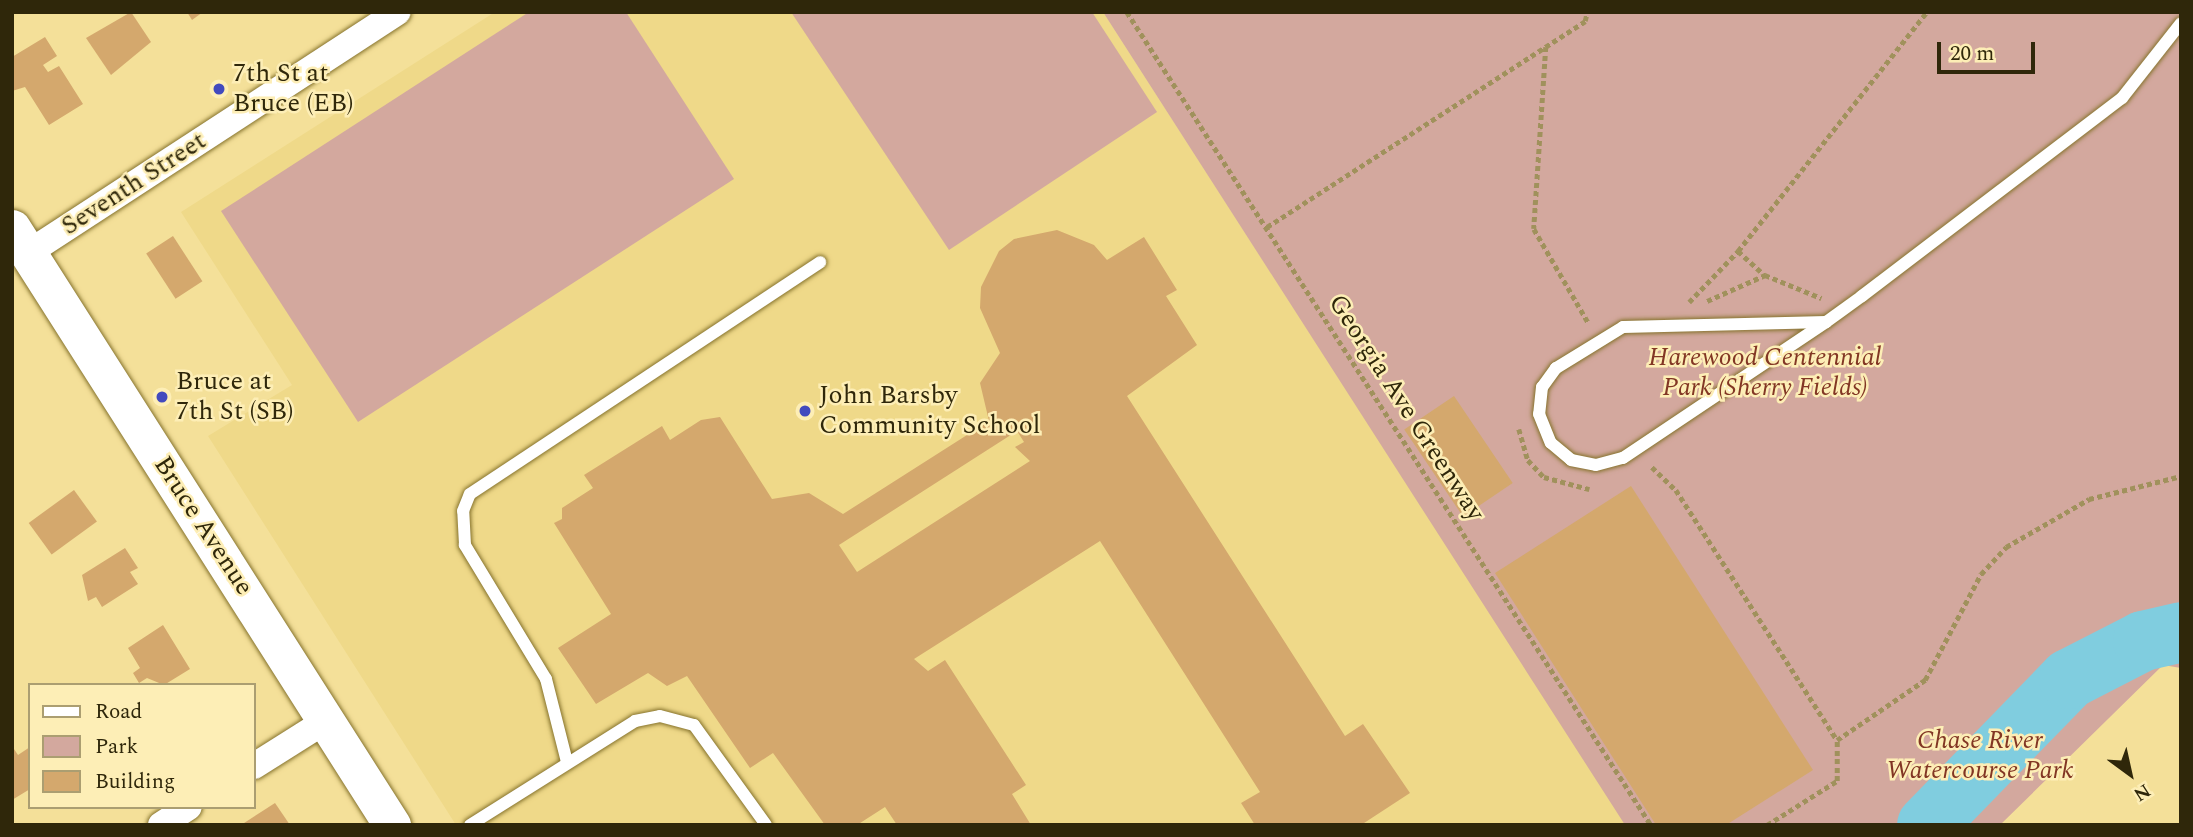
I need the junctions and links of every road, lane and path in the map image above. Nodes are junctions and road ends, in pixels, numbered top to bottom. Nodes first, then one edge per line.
1 (397, 12) edge
2 (1128, 12) edge
3 (1587, 12) edge
4 (1927, 12) edge
5 (2181, 23) edge
6 (1546, 46) junction
7 (1267, 228) junction
8 (17, 248) edge
9 (1738, 251) junction
10 (821, 262) dead end
11 (1765, 275) junction
12 (1862, 296) junction
13 (1595, 318) dead end
14 (1588, 322) junction
15 (1826, 322) junction
16 (1576, 329) dead end
17 (1518, 421) dead end
18 (1644, 472) dead end
19 (2181, 476) edge
20 (1595, 489) dead end
21 (327, 720) junction
22 (1837, 740) junction
23 (567, 762) junction
24 (256, 765) edge
25 (186, 809) edge
26 (161, 825) edge
27 (392, 825) edge
28 (470, 825) edge
29 (766, 825) edge
30 (1651, 825) edge
31 (1767, 825) edge

1 - 8 street, Seventh Street
2 - 7 path, Georgia Ave Greenway
3 - 6 path
4 - 9 path
5 - 12 lane
6 - 7 path
6 - 14 path
7 - 30 path, Georgia Ave Greenway
8 - 21 street, Bruce Avenue
9 - 11 path
9 - 11 path
10 - 23 lane
11 - 12 path
12 - 15 lane
13 - 14 path
14 - 16 path
15 - 15 lane
17 - 20 path
18 - 22 path
19 - 22 path
21 - 24 street
21 - 27 street, Bruce Avenue
22 - 31 path
23 - 28 lane
23 - 29 lane
25 - 26 street

